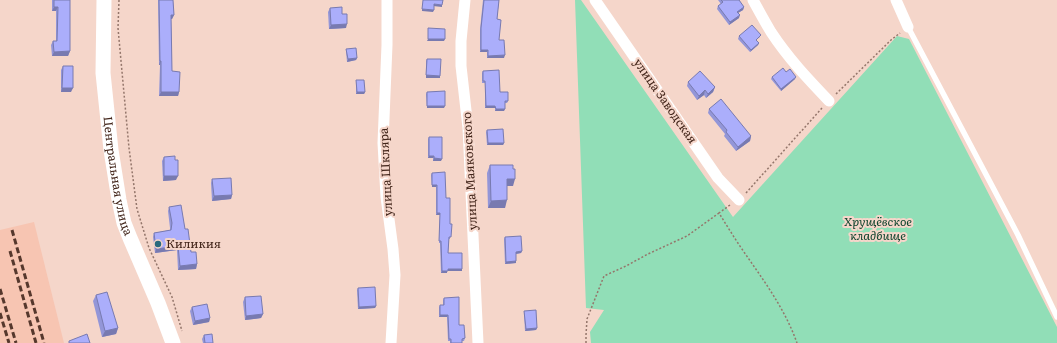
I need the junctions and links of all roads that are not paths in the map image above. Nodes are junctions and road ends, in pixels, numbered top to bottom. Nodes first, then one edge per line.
1 (104, 0) edge
2 (387, 0) edge
3 (465, 0) edge
4 (595, 0) edge
5 (753, 0) edge
6 (896, 0) edge
7 (908, 27) joint
8 (829, 101) road end
9 (739, 200) road end
10 (1057, 317) edge
11 (178, 339) edge
12 (391, 343) edge
13 (478, 343) edge

1 - 11 main road, Центральная улица
2 - 12 street, улица Шкляра
3 - 13 street, улица Маяковского
4 - 9 street, улица Заводская
5 - 8 street
6 - 7 street
7 - 10 lane

